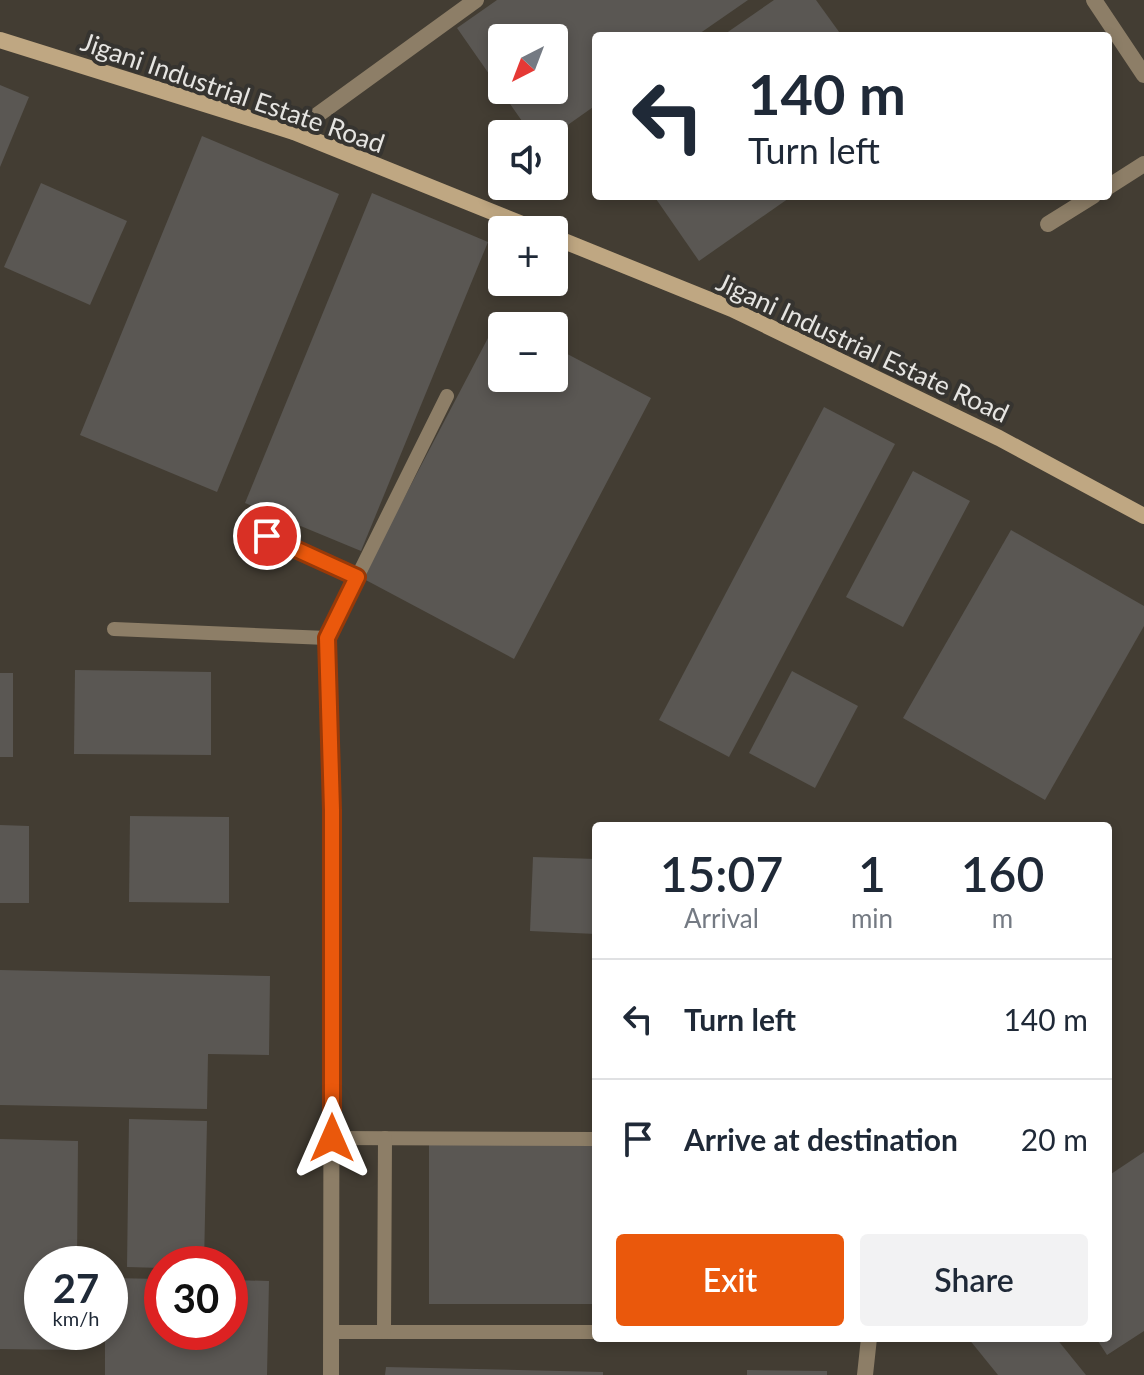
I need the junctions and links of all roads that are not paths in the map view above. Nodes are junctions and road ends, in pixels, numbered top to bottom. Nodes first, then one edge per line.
1 (476, 0) edge
2 (1094, 0) edge
3 (0, 40) edge
4 (1144, 75) edge
5 (294, 132) junction
6 (1144, 164) edge
7 (1112, 184) edge
8 (1087, 200) edge
9 (502, 216) edge
10 (1048, 224) dead end
11 (568, 243) edge
12 (447, 396) dead end
13 (1144, 516) edge
14 (267, 536) dead end
15 (357, 577) junction
16 (114, 629) dead end
17 (327, 638) junction
18 (329, 666) joint
19 (332, 1138) junction
20 (385, 1138) junction
21 (592, 1139) edge
22 (331, 1332) junction
23 (384, 1332) junction
24 (592, 1332) edge
25 (869, 1342) edge
26 (331, 1375) edge
27 (865, 1375) edge

1 - 5 street
2 - 4 street
3 - 5 main road, Jigani Industrial Estate Road
5 - 9 main road, Jigani Industrial Estate Road
6 - 7 street
8 - 10 street
11 - 13 main road, Jigani Industrial Estate Road
12 - 15 lane
14 - 15 lane
15 - 17 lane
16 - 17 lane
17 - 18 lane
18 - 19 street
19 - 20 lane
19 - 22 street
20 - 21 lane
20 - 23 lane
22 - 23 lane
22 - 26 street
23 - 24 lane
25 - 27 street

